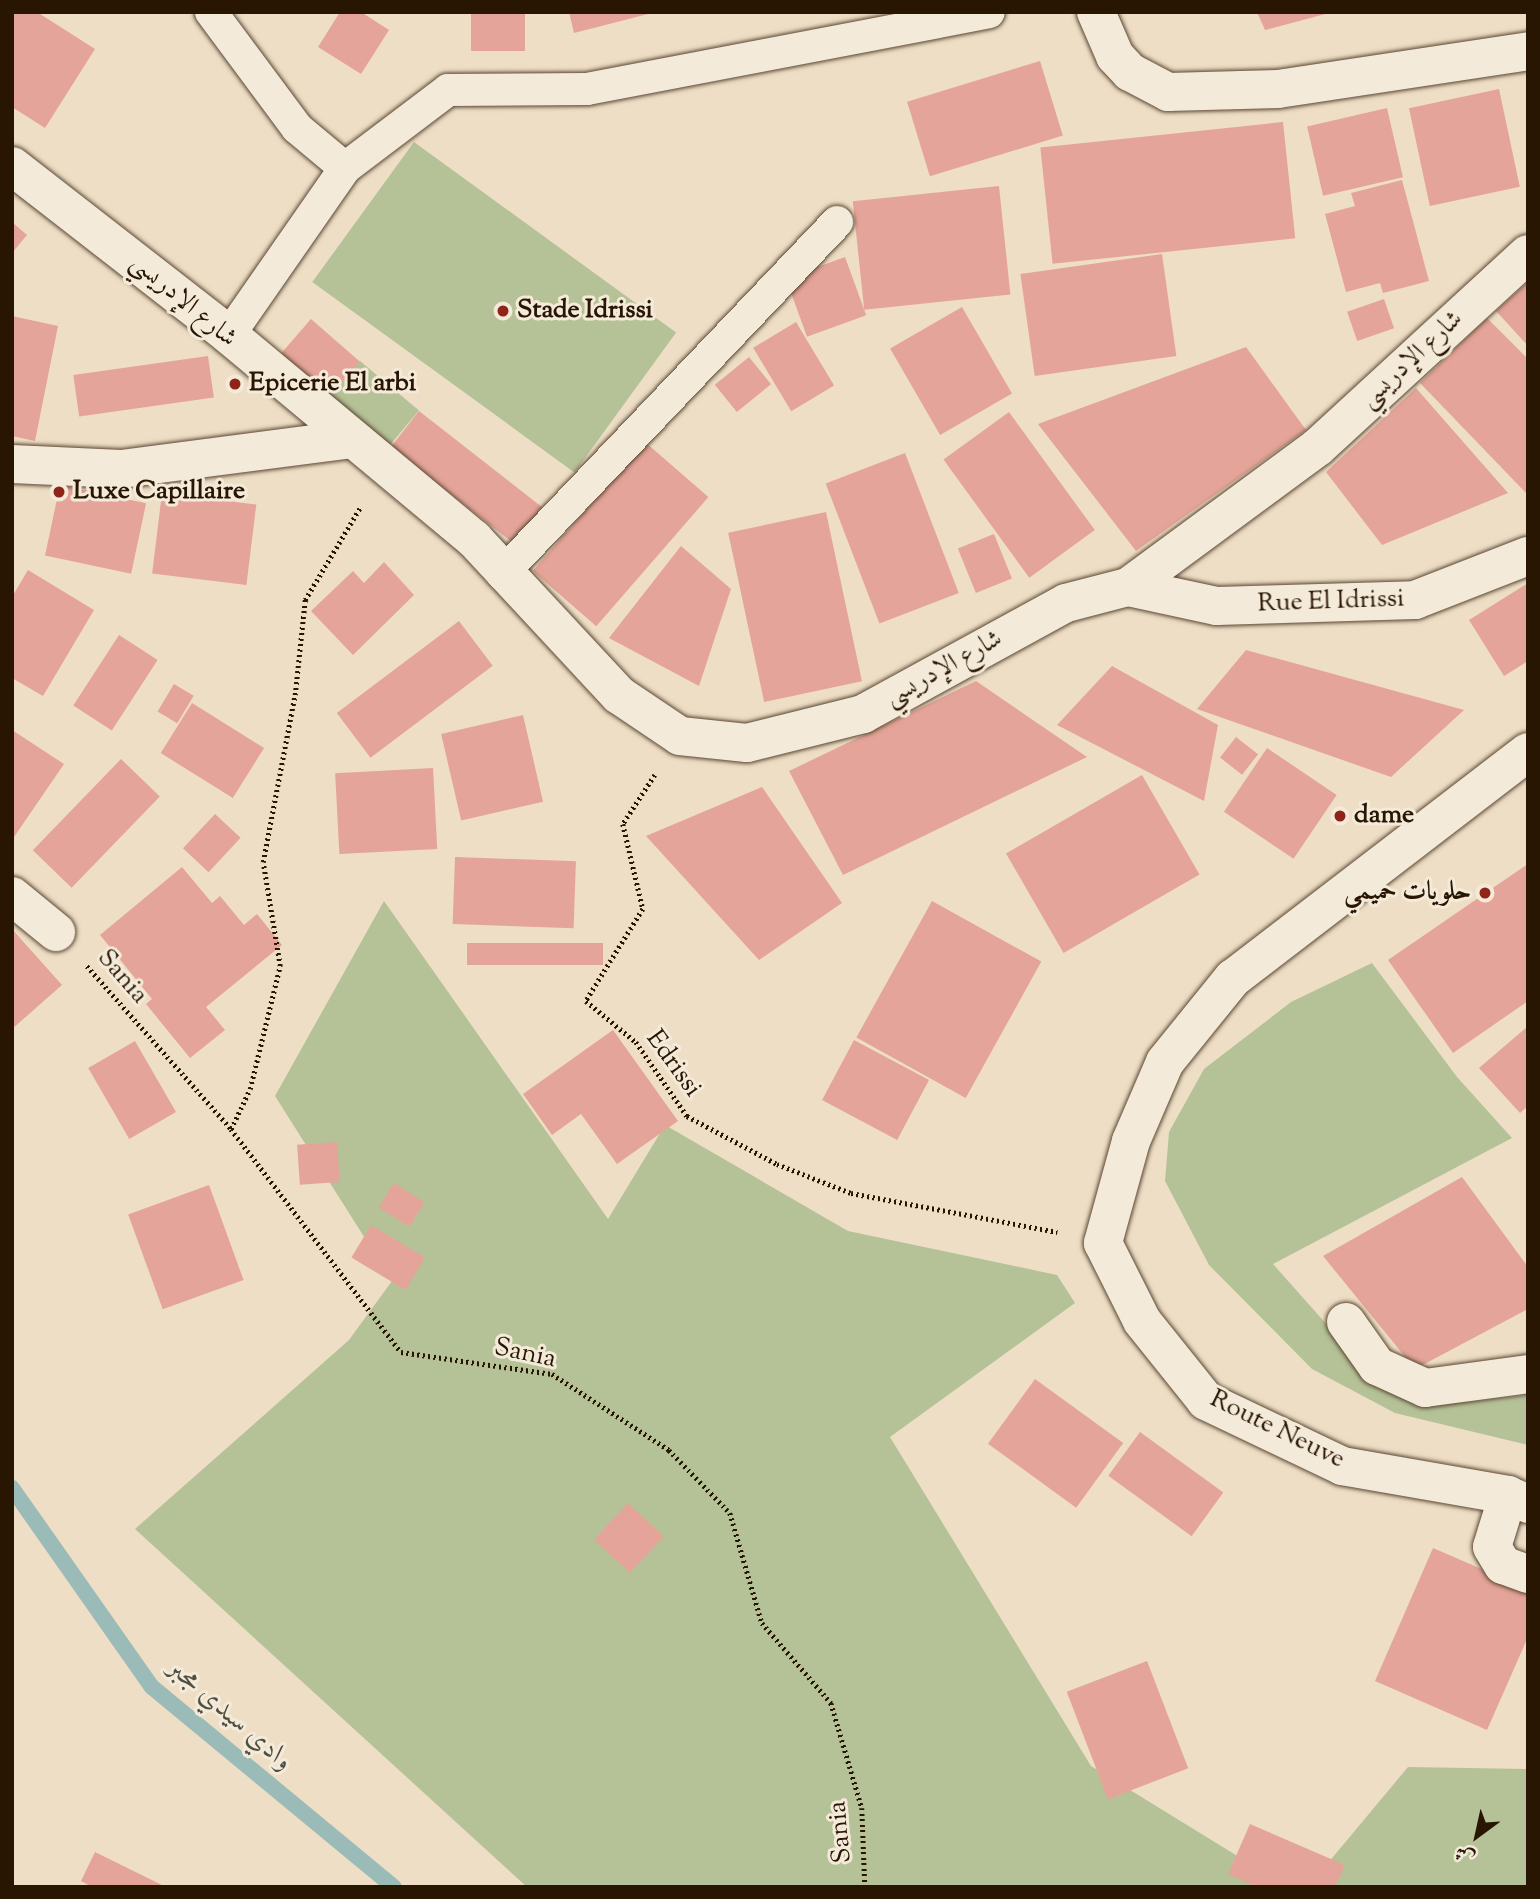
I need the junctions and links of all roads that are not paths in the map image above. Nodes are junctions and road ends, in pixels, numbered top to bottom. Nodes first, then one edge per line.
1 (211, 12) edge
2 (989, 12) edge
3 (1096, 12) edge
4 (1528, 51) edge
5 (12, 166) edge
6 (345, 168) junction
7 (837, 222) dead end
8 (1528, 254) edge
9 (229, 335) junction
10 (351, 439) junction
11 (12, 464) edge
12 (1528, 556) edge
13 (502, 574) junction
14 (1128, 587) junction
15 (1528, 752) edge
16 (12, 897) edge
17 (56, 932) road end
18 (1346, 1322) dead end
19 (1528, 1374) edge
20 (1518, 1499) edge
21 (1528, 1574) edge

1 - 6 lane
2 - 6 lane
3 - 4 street
5 - 9 street, شارع الإدريسي
6 - 9 lane
7 - 13 lane
8 - 14 street, شارع الإدريسي
9 - 10 street, شارع الإدريسي
10 - 11 street
10 - 13 street, شارع الإدريسي
12 - 14 street, Rue El Idrissi
13 - 14 street, شارع الإدريسي
15 - 20 street, Route Neuve
16 - 17 street
18 - 19 street
20 - 21 street

